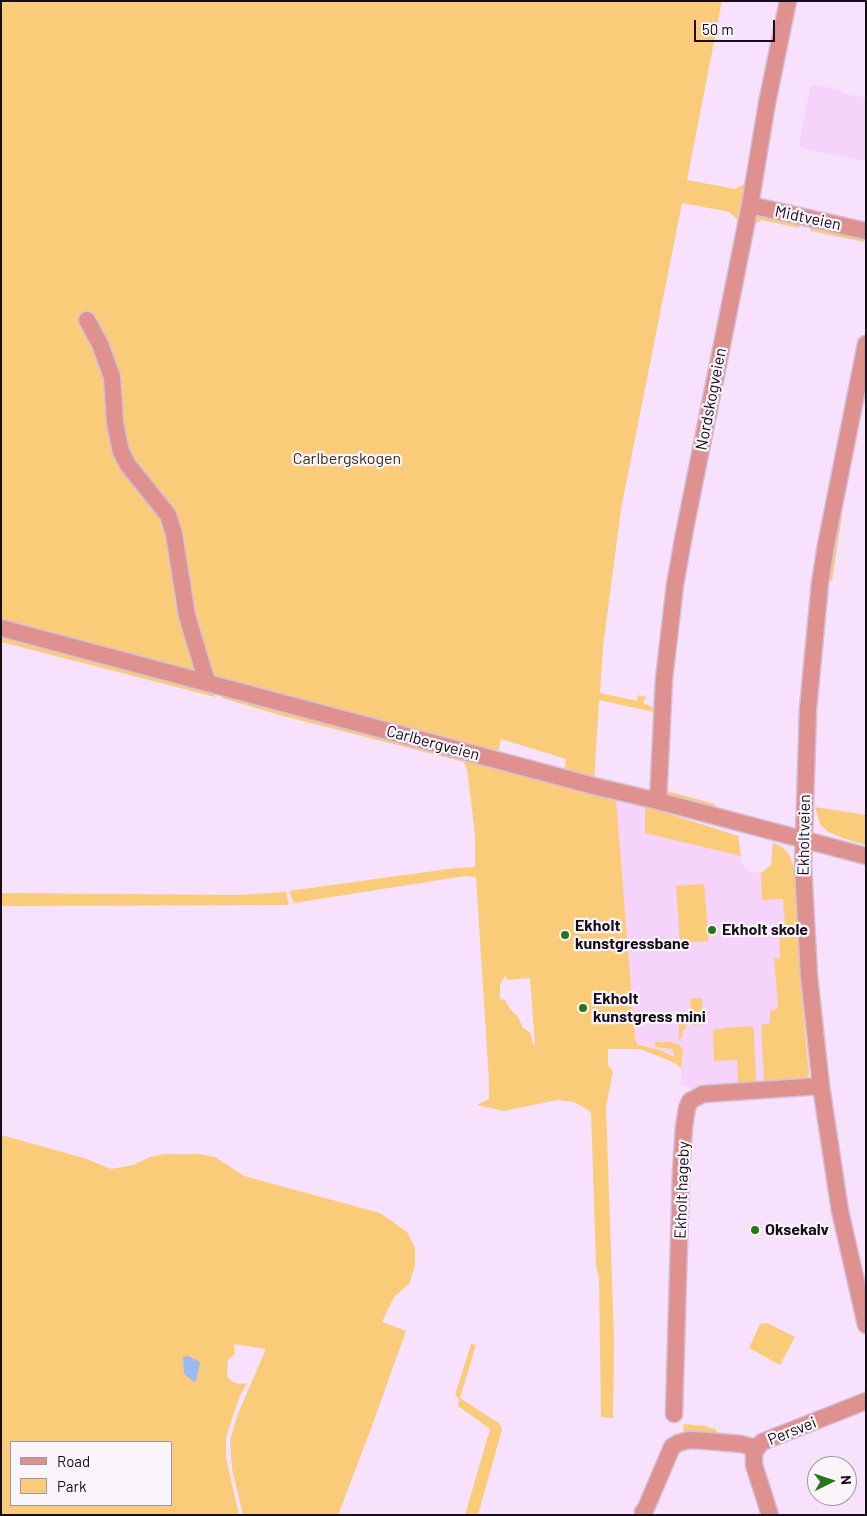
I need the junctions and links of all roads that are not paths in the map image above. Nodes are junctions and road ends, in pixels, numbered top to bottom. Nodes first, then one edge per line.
1 (788, 1) edge
2 (750, 205) junction
3 (866, 231) edge
4 (87, 320) dead end
5 (866, 344) edge
6 (1, 628) edge
7 (207, 682) junction
8 (658, 801) junction
9 (804, 839) junction
10 (866, 856) edge
11 (821, 1086) junction
12 (866, 1325) edge
13 (866, 1401) edge
14 (674, 1414) dead end
15 (757, 1448) junction
16 (643, 1512) dead end
17 (770, 1515) edge

1 - 2 street, Nordskogveien
2 - 3 street, Midtveien
2 - 8 street, Nordskogveien
4 - 7 street
5 - 9 street, Ekholtveien
6 - 7 street, Carlbergveien
7 - 8 street, Carlbergveien
8 - 9 street, Carlbergveien
9 - 10 street, Carlbergveien
9 - 11 street, Ekholtveien
11 - 12 street, Ekholtveien
11 - 14 street, Ekholt hageby
13 - 15 street, Persvei
15 - 16 street
15 - 17 street, Persvei

